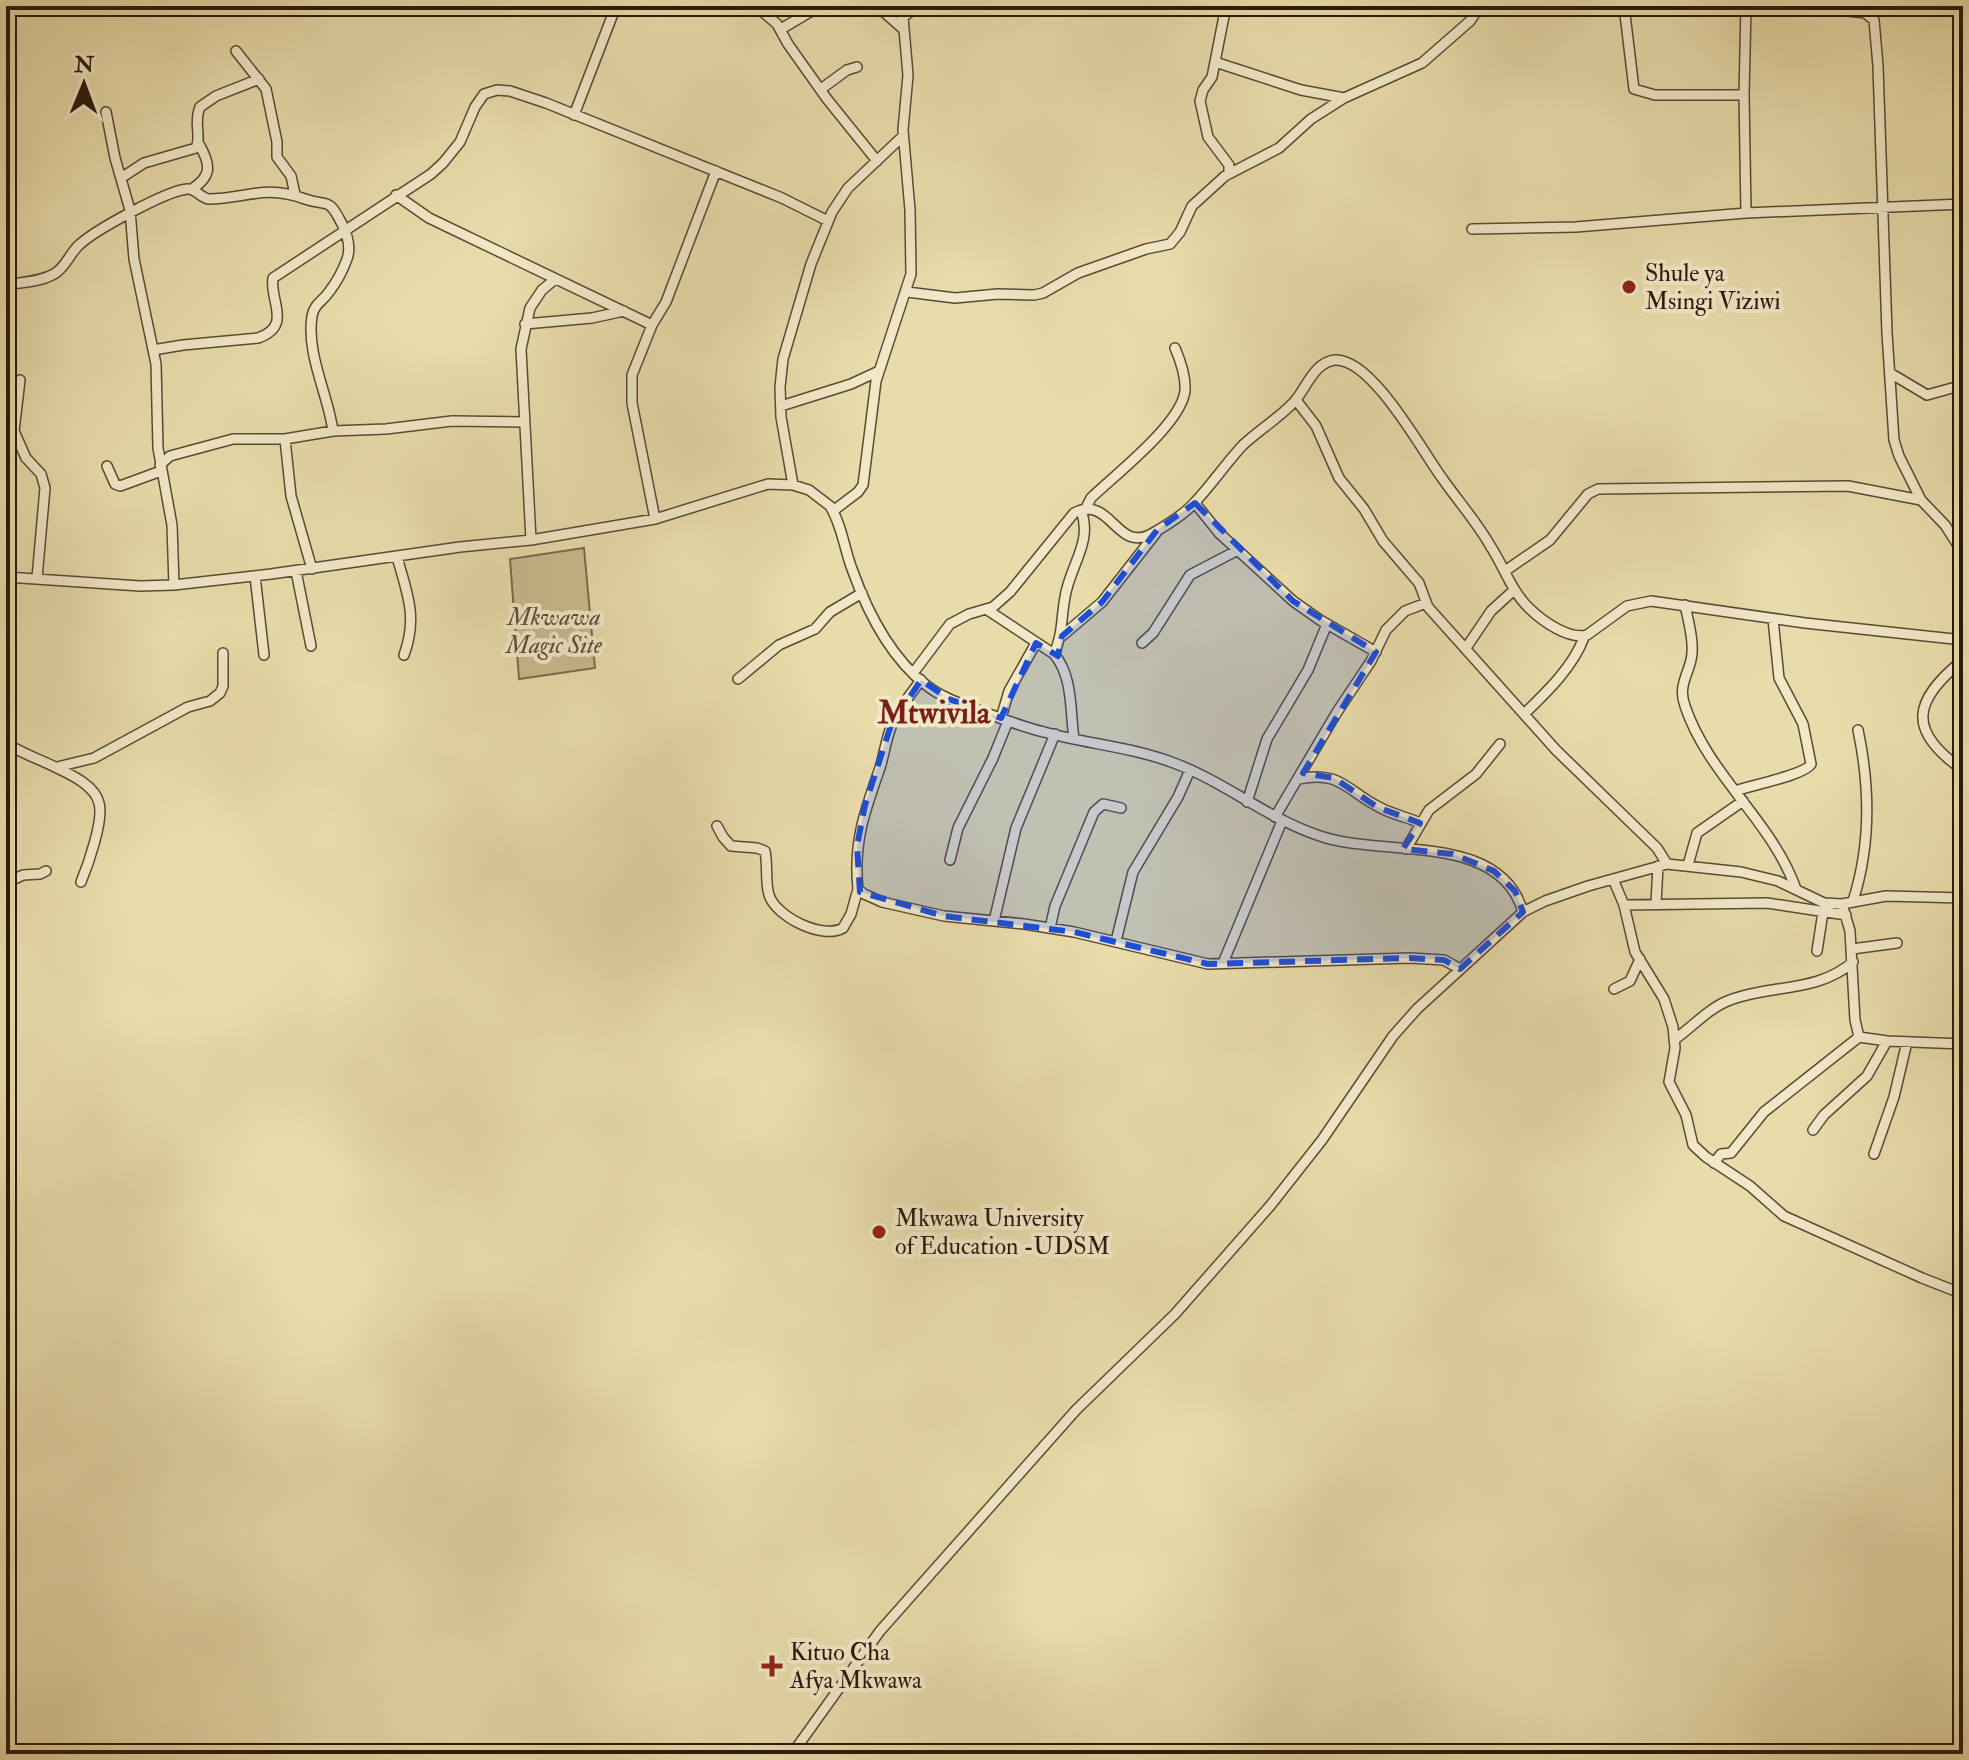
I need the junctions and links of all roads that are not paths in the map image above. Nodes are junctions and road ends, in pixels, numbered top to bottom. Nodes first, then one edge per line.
1 (616, 6) edge
2 (756, 6) edge
3 (820, 6) edge
4 (877, 6) edge
5 (902, 6) edge
6 (918, 6) edge
7 (1226, 6) edge
8 (1480, 6) edge
9 (1624, 6) edge
10 (1746, 6) edge
11 (902, 18) junction
12 (781, 29) junction
13 (903, 29) junction
14 (236, 51) dead end
15 (1215, 62) junction
16 (857, 67) dead end
17 (259, 79) junction
18 (821, 89) junction
19 (1744, 95) junction
20 (1344, 98) junction
21 (106, 112) dead end
22 (574, 115) junction
23 (903, 136) junction
24 (199, 144) junction
25 (877, 161) junction
26 (716, 171) junction
27 (1229, 174) junction
28 (121, 178) junction
29 (192, 189) junction
30 (295, 194) junction
31 (396, 195) junction
32 (1963, 204) edge
33 (1882, 208) junction
34 (1746, 213) junction
35 (131, 215) junction
36 (828, 221) junction
37 (1472, 229) dead end
38 (345, 230) junction
39 (554, 280) junction
40 (6, 285) edge
41 (907, 292) junction
42 (624, 311) junction
43 (525, 324) junction
44 (652, 325) junction
45 (1175, 348) dead end
46 (153, 350) junction
47 (879, 371) junction
48 (1890, 373) junction
49 (20, 380) dead end
50 (1963, 385) edge
51 (1296, 400) junction
52 (781, 406) junction
53 (524, 422) junction
54 (333, 431) junction
55 (11, 439) edge
56 (285, 439) junction
57 (107, 466) dead end
58 (160, 468) junction
59 (793, 485) junction
60 (1921, 500) junction
61 (1195, 503) junction
62 (1083, 509) junction
63 (833, 511) junction
64 (655, 519) junction
65 (1157, 530) junction
66 (531, 540) junction
67 (1238, 550) junction
68 (1963, 553) edge
69 (397, 557) junction
70 (312, 569) junction
71 (296, 571) junction
72 (1505, 571) junction
73 (255, 576) junction
74 (6, 577) edge
75 (37, 578) junction
76 (174, 585) junction
77 (1514, 590) junction
78 (862, 593) junction
79 (1426, 603) junction
80 (1685, 605) junction
81 (986, 609) junction
82 (1773, 619) junction
83 (1327, 624) junction
84 (1062, 636) junction
85 (1584, 637) junction
86 (1963, 640) edge
87 (1036, 643) junction
88 (1142, 643) dead end
89 (311, 646) dead end
90 (1466, 648) junction
91 (1376, 652) junction
92 (223, 653) dead end
93 (1054, 654) junction
94 (264, 655) dead end
95 (404, 655) dead end
96 (1963, 660) edge
97 (917, 676) junction
98 (738, 679) dead end
99 (1524, 714) junction
100 (1005, 720) junction
101 (1858, 730) dead end
102 (1055, 734) junction
103 (1074, 739) junction
104 (6, 743) edge
105 (1500, 744) dead end
106 (57, 767) junction
107 (1190, 770) junction
108 (1963, 770) edge
109 (1299, 779) junction
110 (1735, 791) junction
111 (1743, 801) junction
112 (1247, 802) junction
113 (1121, 808) dead end
114 (1279, 819) junction
115 (1420, 823) junction
116 (717, 826) dead end
117 (1963, 834) edge
118 (1406, 849) junction
119 (950, 860) dead end
120 (1663, 865) junction
121 (1688, 865) junction
122 (46, 871) dead end
123 (1613, 879) junction
124 (81, 882) dead end
125 (6, 883) edge
126 (858, 889) junction
127 (1796, 889) junction
128 (1960, 898) edge
129 (1853, 901) junction
130 (1656, 903) junction
131 (1842, 904) junction
132 (1624, 905) junction
133 (1523, 912) junction
134 (1823, 912) junction
135 (1846, 915) junction
136 (994, 921) junction
137 (1050, 928) junction
138 (1963, 940) edge
139 (1116, 941) junction
140 (1897, 943) dead end
141 (1852, 949) junction
142 (1817, 951) dead end
143 (1640, 959) junction
144 (1853, 962) junction
145 (1223, 963) junction
146 (1460, 969) junction
147 (1614, 989) dead end
148 (1859, 1037) junction
149 (1674, 1040) junction
150 (1887, 1041) junction
151 (1907, 1042) junction
152 (1963, 1044) edge
153 (1813, 1130) dead end
154 (1874, 1154) dead end
155 (1714, 1163) junction
156 (1963, 1294) edge
157 (792, 1754) edge

1 - 22 street
2 - 12 street
3 - 12 street
4 - 13 street
5 - 11 street
6 - 11 street
7 - 15 street
8 - 20 street
9 - 19 street
10 - 19 street
10 - 33 street
11 - 13 street
12 - 18 street
13 - 23 street
14 - 17 street
15 - 20 street
15 - 27 street
16 - 18 street
17 - 24 street
17 - 30 street
18 - 25 street
19 - 34 street
20 - 27 street
21 - 28 street
22 - 26 street
22 - 31 street
23 - 25 street
23 - 41 street
24 - 28 street
24 - 29 street
25 - 36 street
26 - 36 street
26 - 44 street
27 - 41 street
28 - 35 street
29 - 30 street
29 - 35 street
30 - 38 street
31 - 38 street
31 - 39 street
32 - 33 street
33 - 34 street
33 - 48 street
34 - 37 street
35 - 40 street
35 - 46 street
36 - 52 street
38 - 46 street
38 - 54 street
39 - 42 street
39 - 43 street
41 - 47 street
42 - 43 street
42 - 44 street
43 - 53 street
44 - 64 street
45 - 62 street
46 - 58 street
47 - 52 street
47 - 63 street
48 - 50 street
48 - 60 street
49 - 55 street
51 - 61 street
51 - 72 street
51 - 79 street
52 - 59 street
53 - 54 street
53 - 66 street
54 - 56 street
55 - 75 street
56 - 58 street
56 - 70 street
57 - 58 street
58 - 76 street
59 - 63 street
59 - 64 street
60 - 68 street
60 - 72 street
61 - 65 street
61 - 67 street
62 - 65 street
62 - 81 street
62 - 84 street
63 - 78 street
64 - 66 street
65 - 84 street
66 - 69 street
67 - 83 street
67 - 88 street
69 - 70 street
69 - 95 street
70 - 71 street
71 - 73 street
71 - 89 street
72 - 77 street
73 - 76 street
73 - 94 street
74 - 75 street
75 - 76 street
77 - 85 street
77 - 90 street
78 - 97 street
78 - 98 street
79 - 90 street
79 - 91 street
80 - 82 street
80 - 85 street
80 - 110 street
81 - 87 street
81 - 97 street
82 - 86 street
82 - 110 street
83 - 91 street
83 - 112 street
84 - 93 street
85 - 99 street
87 - 93 street
87 - 100 street
90 - 99 street
91 - 109 street
92 - 106 street
93 - 103 street
96 - 108 street
97 - 100 street
97 - 126 street
99 - 120 street
100 - 102 street
100 - 119 street
101 - 129 street
102 - 103 street
102 - 136 street
103 - 107 street
104 - 106 street
105 - 115 street
106 - 124 street
107 - 112 street
107 - 139 street
109 - 114 street
109 - 115 street
110 - 111 street
111 - 121 street
111 - 127 street
112 - 114 street
113 - 137 street
114 - 118 street
114 - 145 street
115 - 118 street
116 - 126 street
117 - 128 street
118 - 133 street
120 - 121 street
120 - 123 street
120 - 130 street
121 - 127 street
122 - 125 street
123 - 132 street
123 - 133 street
126 - 136 street
127 - 131 street
128 - 129 street
128 - 138 street
129 - 131 street
130 - 132 street
130 - 134 street
131 - 135 street
132 - 143 street
133 - 146 street
134 - 135 street
134 - 142 street
135 - 141 street
136 - 137 street
137 - 139 street
139 - 145 street
140 - 141 street
141 - 144 street
143 - 147 street
143 - 149 street
144 - 148 street
144 - 149 street
145 - 146 street
146 - 157 street
148 - 150 street
148 - 155 street
149 - 155 street
150 - 151 street
150 - 153 street
151 - 152 street
151 - 154 street
155 - 156 street

